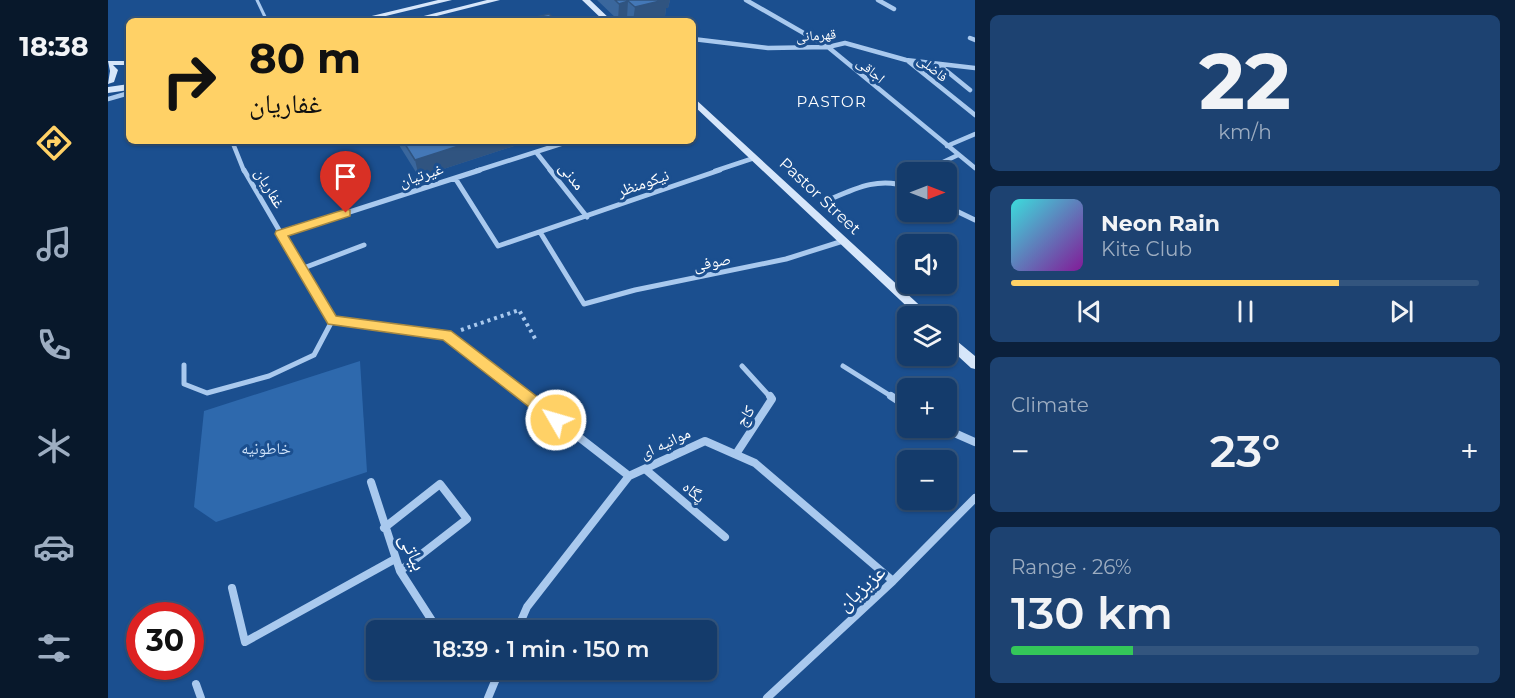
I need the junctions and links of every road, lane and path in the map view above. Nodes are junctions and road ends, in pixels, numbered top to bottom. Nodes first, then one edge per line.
1 (257, 0) edge
2 (448, 0) edge
3 (496, 0) edge
4 (586, 0) edge
5 (746, 0) edge
6 (878, 0) edge
7 (894, 9) dead end
8 (266, 18) edge
9 (369, 18) edge
10 (421, 18) edge
11 (605, 18) edge
12 (696, 39) edge
13 (828, 47) junction
14 (906, 60) junction
15 (126, 63) edge
16 (937, 63) junction
17 (108, 65) edge
18 (975, 68) edge
19 (108, 82) edge
20 (126, 87) edge
21 (108, 90) edge
22 (970, 90) dead end
23 (126, 94) edge
24 (108, 99) edge
25 (696, 104) edge
26 (975, 115) edge
27 (975, 134) edge
28 (233, 144) edge
29 (561, 144) edge
30 (947, 146) junction
31 (536, 152) junction
32 (958, 155) junction
33 (754, 158) junction
34 (944, 162) edge
35 (975, 168) edge
36 (455, 178) junction
37 (897, 184) edge
38 (833, 198) dead end
39 (957, 211) edge
40 (587, 217) junction
41 (975, 220) edge
42 (540, 232) junction
43 (280, 234) junction
44 (843, 241) junction
45 (364, 245) dead end
46 (301, 268) junction
47 (913, 306) edge
48 (332, 321) junction
49 (447, 335) junction
50 (537, 342) dead end
51 (957, 347) edge
52 (975, 364) edge
53 (184, 365) dead end
54 (742, 366) dead end
55 (843, 366) dead end
56 (897, 400) edge
57 (957, 434) edge
58 (975, 442) edge
59 (736, 454) junction
60 (645, 469) junction
61 (629, 476) junction
62 (371, 482) dead end
63 (975, 498) edge
64 (384, 528) junction
65 (725, 537) dead end
66 (395, 559) junction
67 (400, 571) junction
68 (893, 581) junction
69 (232, 588) dead end
70 (432, 620) edge
71 (521, 620) edge
72 (495, 681) edge
73 (196, 684) dead end
74 (201, 698) edge
75 (488, 698) edge
76 (767, 698) edge

1 - 8 lane
2 - 9 main road
3 - 10 main road
4 - 11 main road
5 - 13 street, اجاقی
6 - 7 street
12 - 13 street, قهرمانی
13 - 14 street, قهرمانی
13 - 30 street, اجاقی
14 - 16 street, قهرمانی
14 - 26 street, فاضلی
15 - 17 main road
16 - 18 street, قهرمانی
16 - 22 street
17 - 19 main road
20 - 21 main road
23 - 24 street
25 - 33 main road, Pastor Street
27 - 30 street
28 - 43 street, غفاریان
29 - 31 street, غیرتیان
30 - 32 street, اجاقی
31 - 36 street, غیرتیان
31 - 40 street, مدنی
32 - 34 street
32 - 35 street, اجاقی
33 - 40 street, نیکومنظر
33 - 44 main road, Pastor Street
36 - 42 street, نیکومنظر
36 - 43 street, غیرتیان
37 - 38 street
39 - 41 street
40 - 42 street, نیکومنظر
42 - 44 street, صوفی
43 - 46 street, غفاریان
44 - 47 main road, Pastor Street
45 - 46 street
46 - 48 street, غفاریان
48 - 49 street
48 - 53 street
49 - 50 path
49 - 61 street
51 - 52 main road
54 - 59 street, کاج
55 - 56 street
57 - 58 street
59 - 60 street, موانیه ای
59 - 68 street, موانیه ای
60 - 61 street, موانیه ای
60 - 65 street, پگاه
61 - 71 street, موانیه ای
62 - 64 street, بیاتی
63 - 68 street, عزیزیان
64 - 66 street, بیاتی
64 - 67 street
66 - 67 street, بیاتی
66 - 69 street
67 - 70 street, بیاتی
68 - 76 street, عزیزیان
72 - 75 street
73 - 74 street

